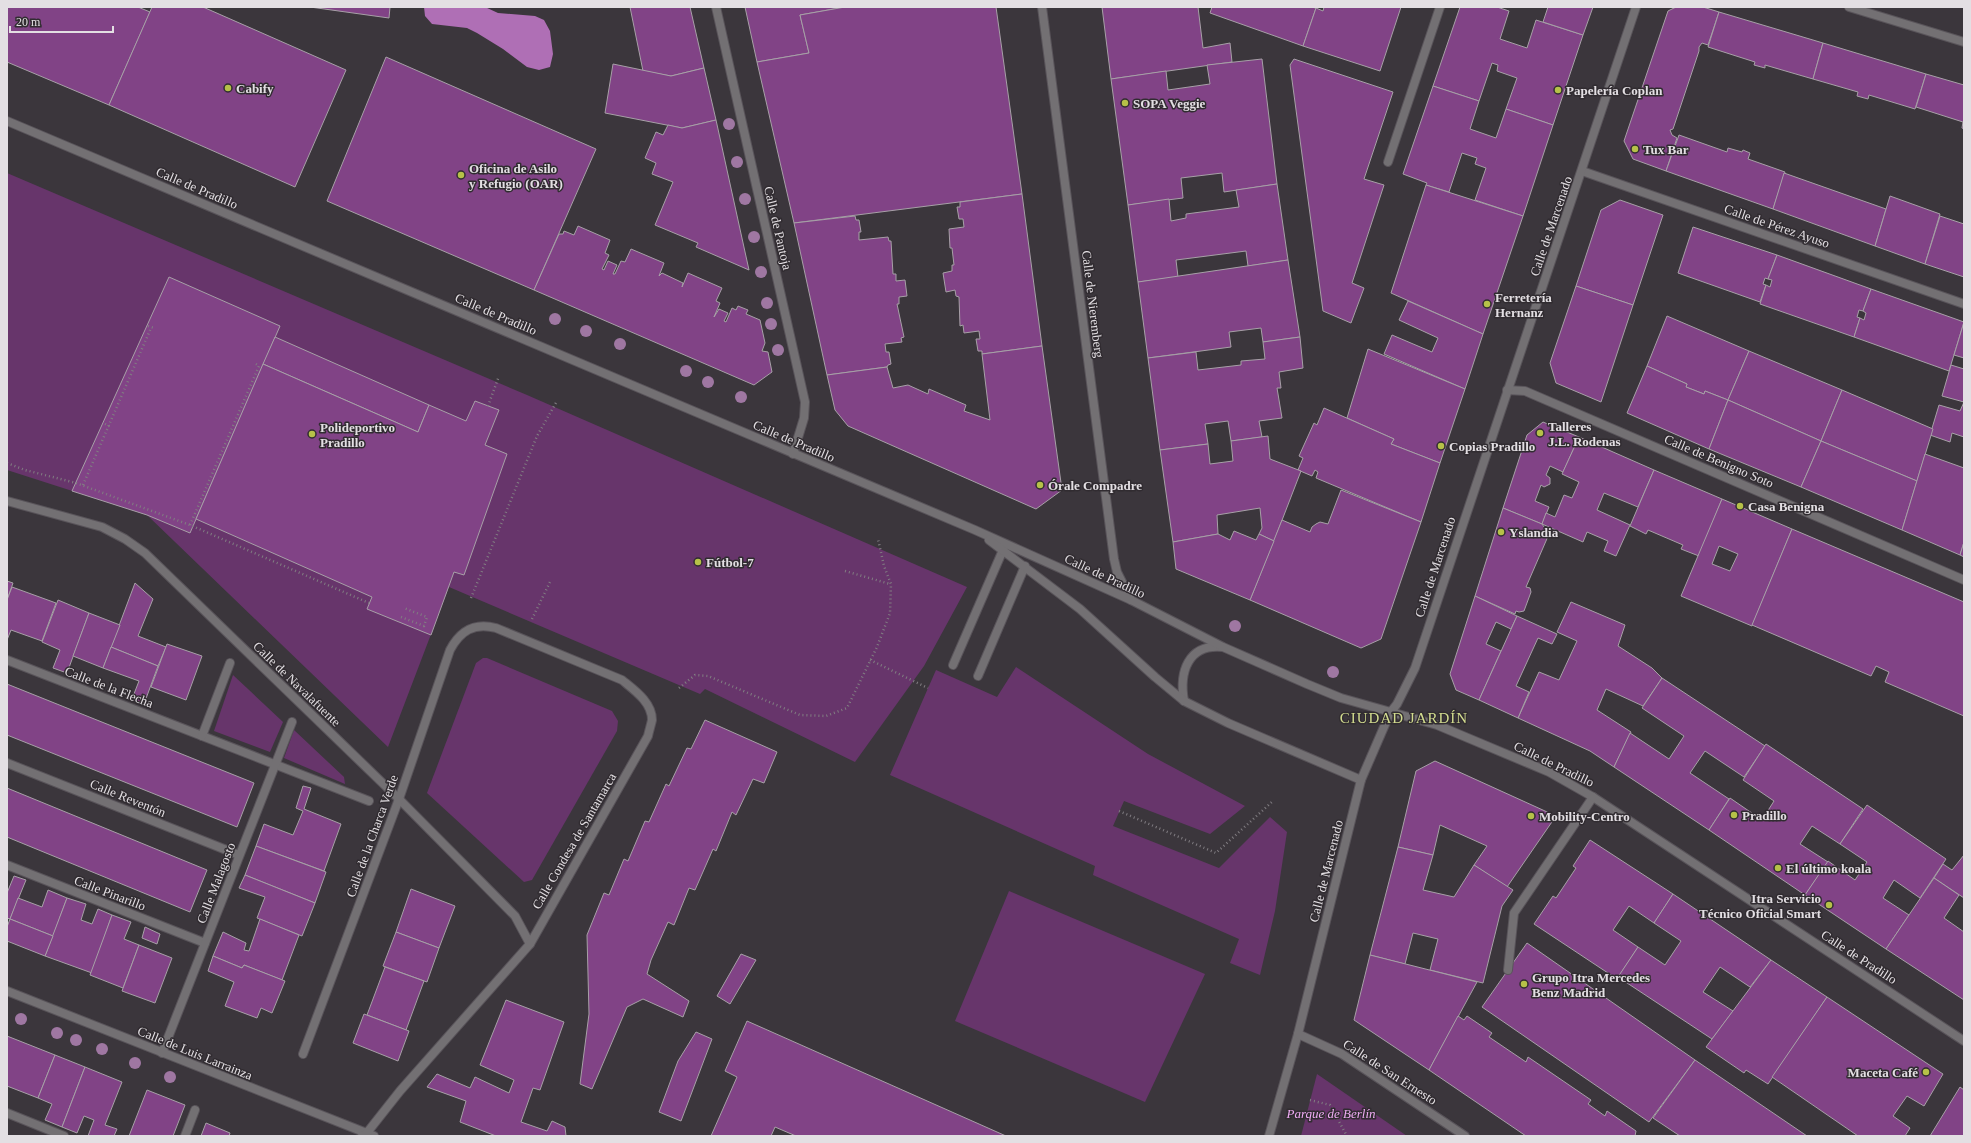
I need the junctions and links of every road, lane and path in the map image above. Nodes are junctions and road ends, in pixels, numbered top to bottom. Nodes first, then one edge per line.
1 (716, 7) edge
2 (1042, 7) edge
3 (1440, 7) edge
4 (1636, 7) edge
5 (1849, 7) edge
6 (1964, 42) edge
7 (7, 121) edge
8 (1388, 162) dead end
9 (1582, 171) junction
10 (1964, 304) edge
11 (151, 327) dead end
12 (256, 364) dead end
13 (499, 376) dead end
14 (1507, 390) junction
15 (557, 401) dead end
16 (488, 406) dead end
17 (105, 424) dead end
18 (110, 426) junction
19 (793, 454) junction
20 (7, 463) edge
21 (83, 485) junction
22 (7, 501) edge
23 (190, 525) junction
24 (975, 530) junction
25 (878, 540) dead end
26 (1003, 550) junction
27 (1026, 566) junction
28 (845, 571) dead end
29 (551, 580) dead end
30 (1964, 580) edge
31 (891, 584) junction
32 (471, 598) dead end
33 (1132, 600) junction
34 (369, 603) dead end
35 (404, 608) dead end
36 (533, 616) dead end
37 (401, 617) dead end
38 (467, 630) joint
39 (1223, 647) junction
40 (7, 660) edge
41 (870, 660) junction
42 (230, 663) dead end
43 (953, 665) dead end
44 (978, 676) dead end
45 (679, 688) dead end
46 (928, 688) dead end
47 (1184, 701) junction
48 (1390, 713) junction
49 (292, 722) dead end
50 (202, 736) junction
51 (7, 763) edge
52 (275, 765) junction
53 (1361, 780) junction
54 (1594, 797) junction
55 (399, 799) junction
56 (369, 801) dead end
57 (1273, 801) dead end
58 (1119, 811) dead end
59 (239, 855) junction
60 (7, 866) edge
61 (205, 943) junction
62 (530, 944) junction
63 (1508, 970) dead end
64 (7, 991) edge
65 (1298, 1034) junction
66 (1964, 1041) edge
67 (162, 1053) junction
68 (303, 1054) dead end
69 (1310, 1100) dead end
70 (195, 1110) dead end
71 (7, 1113) edge
72 (368, 1135) edge
73 (64, 1136) edge
74 (185, 1136) edge
75 (1268, 1136) edge
76 (1347, 1136) edge
77 (1465, 1136) edge

1 - 19 street, Calle de Pantoja
2 - 33 street, Calle de Nieremberg
3 - 8 street
4 - 9 street, Calle de Marcenado
5 - 6 street
7 - 19 street, Calle de Pradillo
9 - 10 street, Calle de Pérez Ayuso
9 - 14 street, Calle de Marcenado
11 - 18 path
12 - 23 path
13 - 16 path
14 - 30 street, Calle de Benigno Soto
14 - 48 street, Calle de Marcenado
15 - 32 path
17 - 18 path
18 - 21 path
19 - 24 street, Calle de Pradillo
20 - 21 path
21 - 23 path
22 - 55 street, Calle de Navalafuente
23 - 34 path
24 - 26 street, Calle de Pradillo
24 - 33 street, Calle de Pradillo
25 - 31 path
26 - 27 street, Calle de Pradillo
26 - 43 street
27 - 44 street
27 - 47 street, Calle de Pradillo
28 - 31 path
29 - 36 path
31 - 41 path
33 - 39 street, Calle de Pradillo
35 - 37 path
38 - 55 street, Calle de la Charca Verde
38 - 62 street, Calle Condesa de Santamarca
39 - 47 street, Calle de Pradillo
39 - 48 street, Calle de Pradillo
40 - 50 street, Calle de la Flecha
41 - 45 path
41 - 46 path
42 - 50 street
47 - 53 street, Calle de Pradillo
48 - 53 street, Calle de Marcenado
48 - 54 street, Calle de Pradillo
49 - 52 street, Calle Malagosto
50 - 52 street, Calle de la Flecha
51 - 59 street, Calle Reventón
52 - 56 street, Calle de la Flecha
52 - 59 street, Calle Malagosto
53 - 65 street, Calle de Marcenado
54 - 63 street
54 - 66 street, Calle de Pradillo
55 - 62 street, Calle de Navalafuente
55 - 68 street, Calle de la Charca Verde
57 - 58 path
59 - 61 street, Calle Malagosto
60 - 61 street, Calle Pinarillo
61 - 67 street, Calle Malagosto
62 - 72 street, Calle Condesa de Santamarca
64 - 67 street, Calle de Luis Larrainza
65 - 75 street, Calle de Marcenado
65 - 77 street, Calle de San Ernesto
67 - 72 street, Calle de Luis Larrainza
69 - 76 path
70 - 74 street
71 - 73 street

